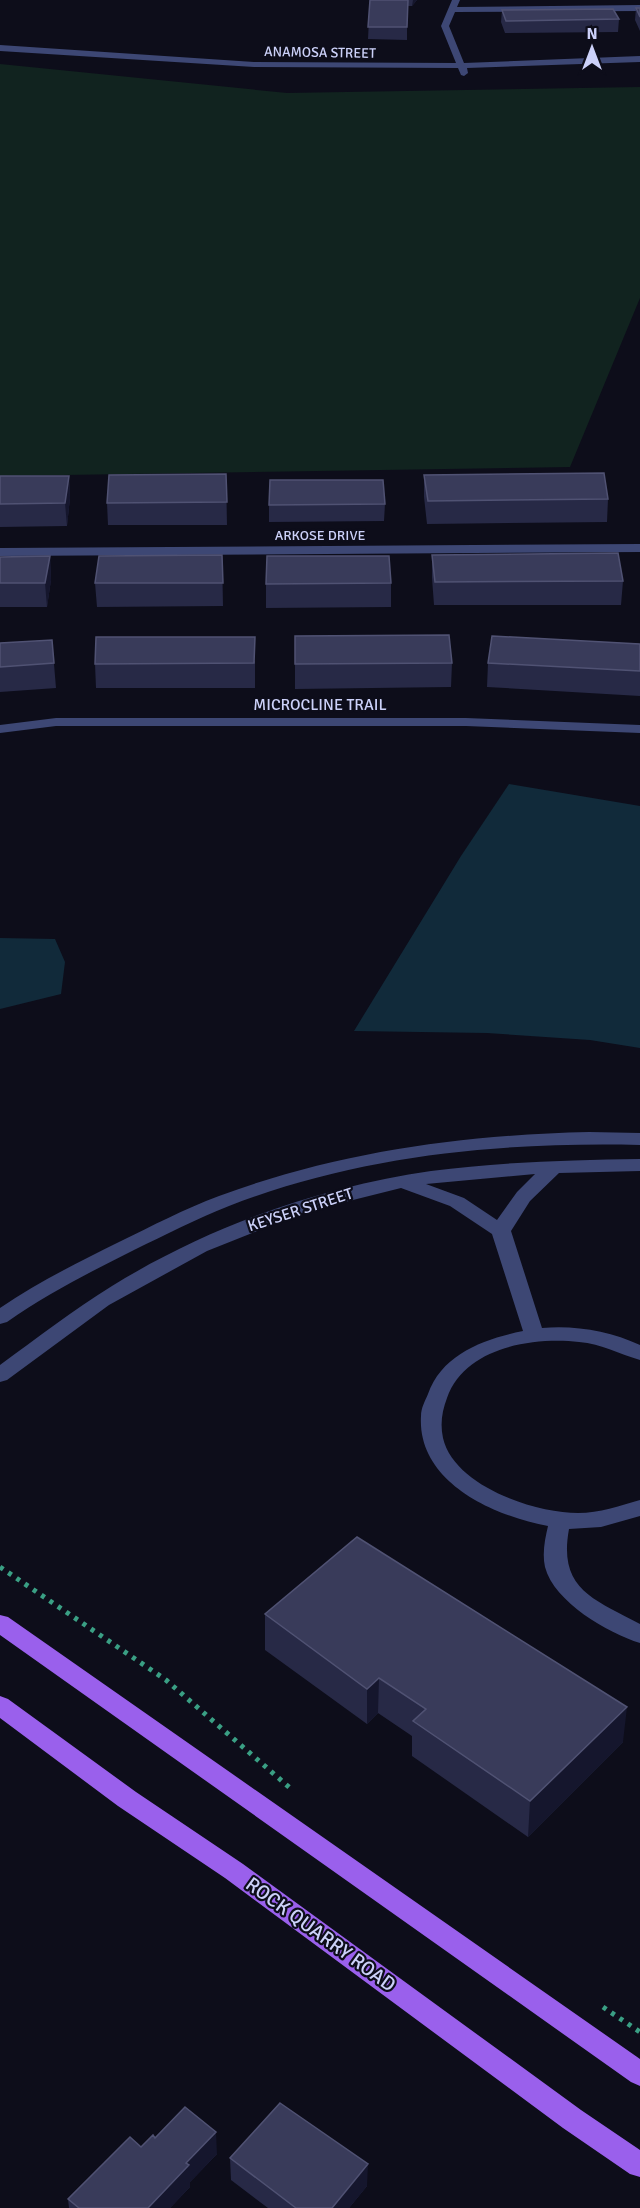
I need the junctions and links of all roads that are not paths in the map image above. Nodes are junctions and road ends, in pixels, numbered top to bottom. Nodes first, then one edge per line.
1 (456, 0) edge
2 (640, 8) edge
3 (450, 10) junction
4 (0, 48) edge
5 (0, 56) edge
6 (640, 59) edge
7 (640, 67) edge
8 (462, 69) junction
9 (640, 548) edge
10 (0, 552) edge
11 (0, 729) edge
12 (640, 729) edge
13 (640, 1139) edge
14 (640, 1165) edge
15 (554, 1167) junction
16 (401, 1182) junction
17 (501, 1232) junction
18 (0, 1317) edge
19 (534, 1335) junction
20 (640, 1353) edge
21 (0, 1375) edge
22 (640, 1508) edge
23 (560, 1520) junction
24 (0, 1623) edge
25 (640, 1634) edge
26 (0, 1705) edge
27 (640, 2074) edge
28 (640, 2165) edge

1 - 3 street
2 - 3 street
3 - 8 street
4 - 8 street, ANAMOSA STREET
5 - 8 street, ANAMOSA STREET
6 - 8 street, ANAMOSA STREET
7 - 8 street, ANAMOSA STREET
9 - 10 street, ARKOSE DRIVE
11 - 12 street, MICROCLINE TRAIL
13 - 18 street, KEYSER STREET
14 - 15 street, KEYSER STREET
15 - 16 street, KEYSER STREET
15 - 17 street
16 - 17 street
16 - 21 street, KEYSER STREET
17 - 19 street
19 - 20 street
19 - 23 street
22 - 23 street
23 - 25 street
24 - 27 main road
26 - 28 main road, ROCK QUARRY ROAD

